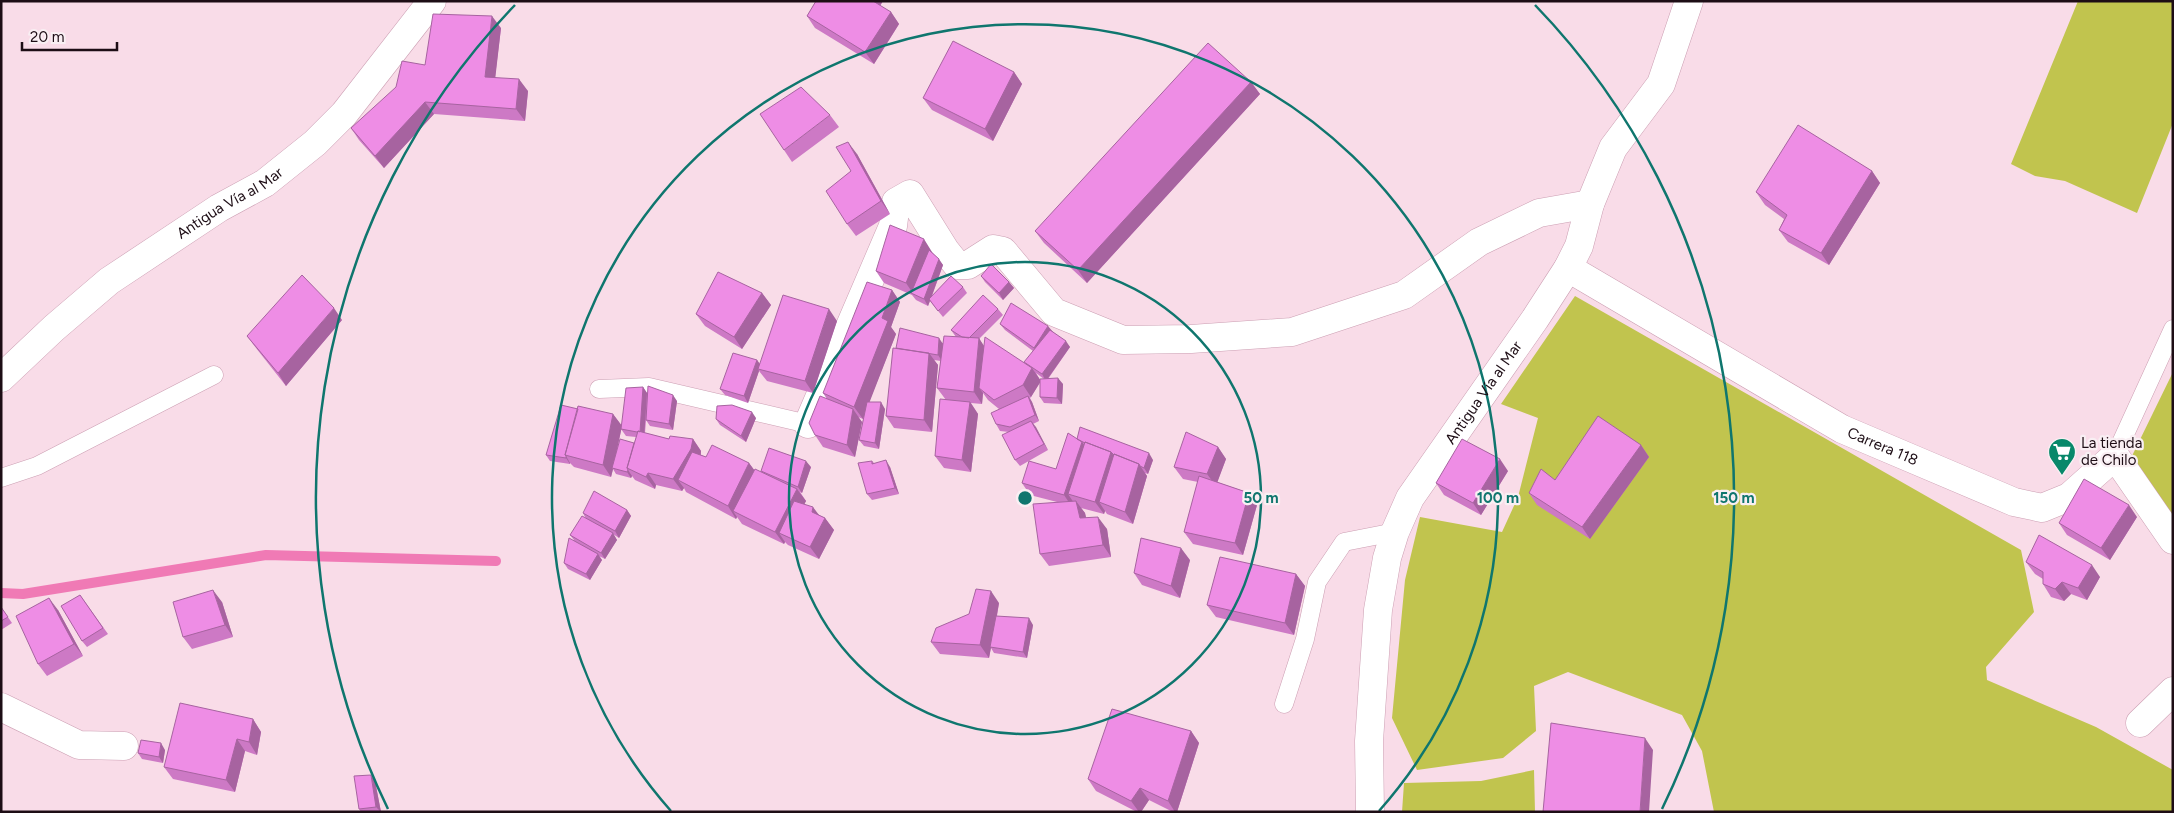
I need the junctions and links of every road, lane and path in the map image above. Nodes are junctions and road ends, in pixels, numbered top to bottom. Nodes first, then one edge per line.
1 (432, 1) edge
2 (1689, 1) edge
3 (1590, 204) junction
4 (1568, 268) junction
5 (2173, 329) edge
6 (214, 375) dead end
7 (1, 378) edge
8 (599, 389) dead end
9 (808, 424) joint
10 (2115, 456) junction
11 (1, 478) edge
12 (1395, 532) junction
13 (2173, 540) edge
14 (2173, 691) edge
15 (1284, 704) dead end
16 (1, 707) edge
17 (2140, 723) dead end
18 (124, 746) dead end
19 (1370, 812) edge

1 - 7 street, Antigua Vía al Mar
2 - 3 street, Antigua Vía al Mar
3 - 4 street, Antigua Vía al Mar
3 - 9 street
4 - 10 street, Carrera 118
4 - 12 street, Antigua Vía al Mar
5 - 10 lane
6 - 11 lane
8 - 9 lane
10 - 13 street
12 - 15 lane
12 - 19 street, Antigua Vía al Mar
14 - 17 street
16 - 18 street

